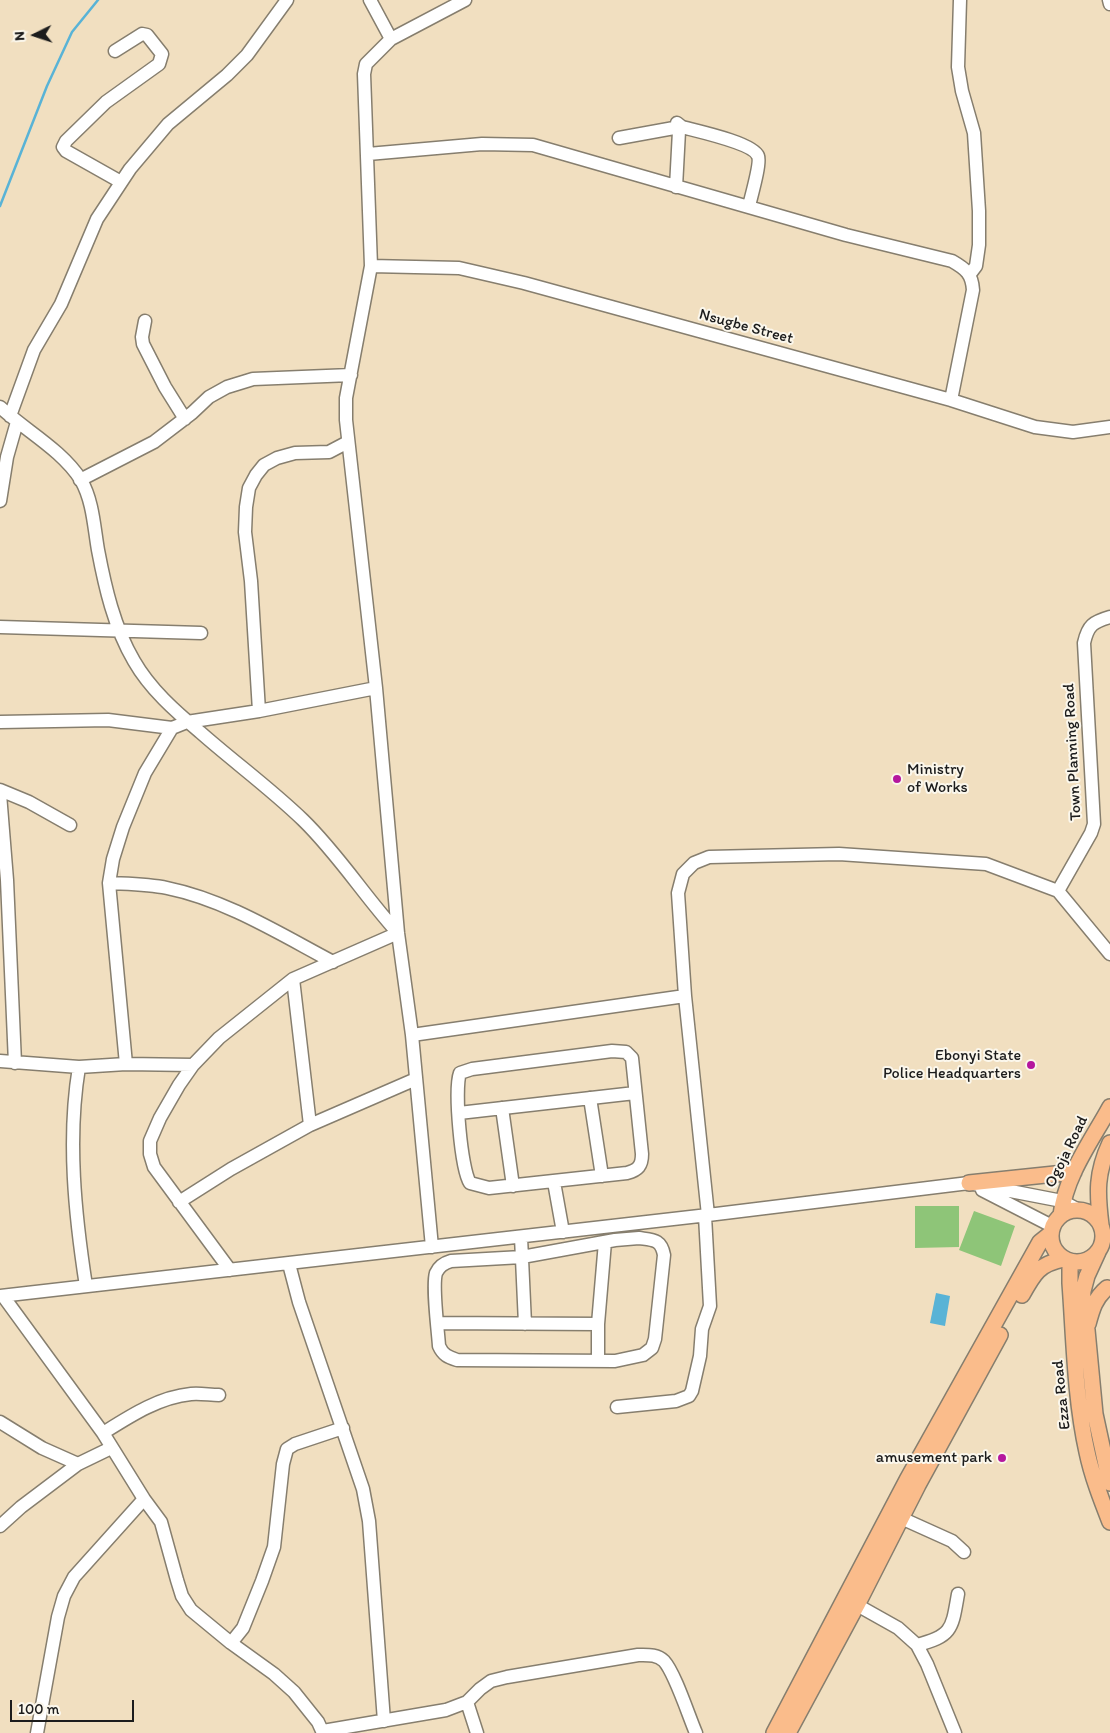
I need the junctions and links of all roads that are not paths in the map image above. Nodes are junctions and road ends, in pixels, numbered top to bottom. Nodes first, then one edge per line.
1 (287, 0) edge
2 (370, 0) edge
3 (465, 0) edge
4 (960, 0) edge
5 (1109, 0) edge
6 (1110, 4) edge
7 (391, 39) junction
8 (115, 51) dead end
9 (679, 129) junction
10 (620, 138) dead end
11 (368, 154) junction
12 (121, 182) junction
13 (676, 187) junction
14 (749, 206) junction
15 (371, 266) junction
16 (970, 274) junction
17 (145, 321) dead end
18 (351, 375) junction
19 (951, 400) junction
20 (0, 407) edge
21 (13, 419) junction
22 (185, 419) junction
23 (1110, 427) edge
24 (348, 442) junction
25 (80, 480) junction
26 (0, 500) edge
27 (1110, 617) edge
28 (0, 627) edge
29 (120, 631) junction
30 (201, 633) dead end
31 (376, 688) junction
32 (258, 711) junction
33 (0, 722) edge
34 (187, 722) junction
35 (172, 728) junction
36 (0, 790) edge
37 (0, 794) edge
38 (70, 825) dead end
39 (109, 883) junction
40 (1058, 891) junction
41 (398, 933) junction
42 (1110, 954) edge
43 (332, 962) junction
44 (293, 979) junction
45 (685, 996) junction
46 (412, 1035) junction
47 (0, 1060) edge
48 (15, 1063) junction
49 (126, 1064) junction
50 (193, 1065) junction
51 (79, 1067) junction
52 (416, 1079) junction
53 (635, 1093) junction
54 (590, 1098) junction
55 (1110, 1107) edge
56 (502, 1108) junction
57 (459, 1113) junction
58 (310, 1125) junction
59 (1110, 1143) edge
60 (1074, 1172) junction
61 (602, 1176) junction
62 (554, 1182) junction
63 (969, 1183) junction
64 (513, 1186) junction
65 (179, 1202) junction
66 (707, 1216) junction
67 (1056, 1219) junction
68 (1102, 1229) junction
69 (562, 1232) junction
70 (521, 1237) junction
71 (605, 1242) junction
72 (432, 1247) junction
73 (1104, 1248) edge
74 (522, 1257) junction
75 (1070, 1261) junction
76 (289, 1264) junction
77 (230, 1270) junction
78 (1087, 1276) junction
79 (86, 1286) junction
80 (1109, 1289) edge
81 (2, 1296) edge
82 (437, 1323) junction
83 (525, 1324) junction
84 (598, 1324) junction
85 (1087, 1330) junction
86 (598, 1361) junction
87 (219, 1395) dead end
88 (617, 1407) dead end
89 (0, 1422) edge
90 (343, 1428) junction
91 (103, 1432) junction
92 (112, 1448) junction
93 (78, 1464) junction
94 (1110, 1483) edge
95 (144, 1499) junction
96 (901, 1518) junction
97 (1110, 1522) edge
98 (0, 1526) edge
99 (964, 1552) dead end
100 (958, 1594) dead end
101 (857, 1605) junction
102 (231, 1643) junction
103 (917, 1645) junction
104 (466, 1702) junction
105 (384, 1722) junction
106 (323, 1732) edge
107 (37, 1733) edge
108 (477, 1733) edge
109 (696, 1733) edge
110 (774, 1733) edge
111 (788, 1733) edge
112 (955, 1733) edge

1 - 12 street
2 - 7 street
3 - 7 street
4 - 16 street
5 - 6 street
7 - 11 street
8 - 12 street
9 - 10 street
9 - 13 street
9 - 14 street
11 - 13 street
11 - 15 street
12 - 21 street
13 - 14 street
14 - 16 street
15 - 18 street
15 - 19 street, Nsugbe Street
16 - 19 street
17 - 22 street
18 - 22 street
18 - 24 street
19 - 23 street, Nsugbe Street
20 - 21 street
21 - 25 street
21 - 26 street
22 - 25 street
24 - 31 street
24 - 32 street
25 - 29 street
27 - 40 street, Town Planning Road
28 - 29 street
29 - 30 street
29 - 34 street
31 - 32 street
31 - 41 street
32 - 34 street
33 - 35 street
34 - 35 street
34 - 41 street
35 - 39 street
36 - 38 street
37 - 48 street
39 - 43 street
39 - 49 street
40 - 42 street
40 - 45 street
41 - 43 street
41 - 46 street
43 - 44 street
44 - 50 street
44 - 58 street
45 - 46 street
45 - 66 street
46 - 52 street
47 - 48 street
48 - 51 street
49 - 50 street
49 - 51 street
50 - 65 street
51 - 79 street
52 - 58 street
52 - 72 street
53 - 54 street
53 - 57 street
53 - 61 street
54 - 56 street
54 - 61 street
55 - 60 main road, Ogoja Road
56 - 57 street
56 - 64 street
57 - 64 street
58 - 65 street
59 - 68 main road
60 - 63 main road
60 - 67 main road, Ogoja Road
61 - 62 street
62 - 64 street
62 - 69 street
63 - 66 street
63 - 67 street
63 - 67 street
65 - 77 street
66 - 69 street
66 - 88 street
67 - 68 main road
67 - 75 main road
67 - 110 main road
68 - 73 main road
69 - 70 street
70 - 72 street
70 - 74 street
71 - 74 street
71 - 84 street
71 - 86 street
72 - 76 street
73 - 75 main road
73 - 78 main road, Ezza Road
74 - 82 street
74 - 83 street
75 - 78 main road
75 - 96 main road
75 - 97 main road, Ezza Road
76 - 77 street
76 - 90 street
77 - 79 street
78 - 80 main road
78 - 85 main road, Ezza Road
79 - 81 street
80 - 85 main road
81 - 91 street
82 - 83 street
82 - 86 street
83 - 84 street
84 - 86 street
85 - 94 main road, Ezza Road
87 - 91 street
89 - 93 street
90 - 102 street
90 - 105 street
91 - 92 street
92 - 93 street
92 - 95 street
93 - 98 street
95 - 102 street
95 - 107 street
96 - 99 street
96 - 101 main road
100 - 103 street
101 - 103 street
101 - 111 main road
102 - 106 street
103 - 112 street
104 - 105 street
104 - 108 street
104 - 109 street
105 - 106 street

